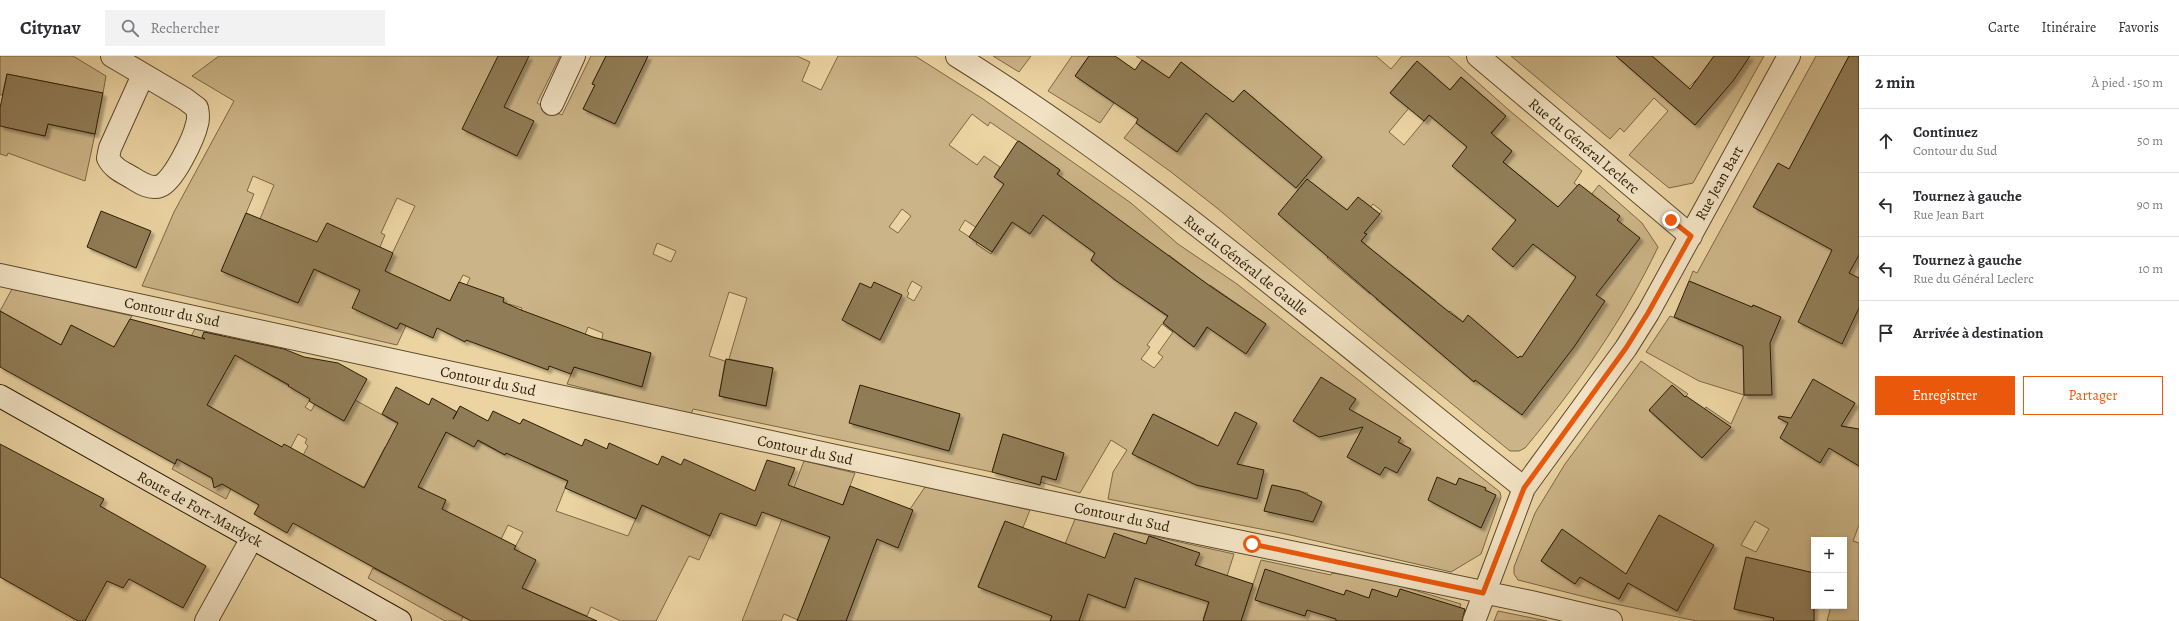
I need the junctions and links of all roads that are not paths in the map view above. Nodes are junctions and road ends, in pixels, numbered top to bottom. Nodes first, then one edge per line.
1 (112, 56) edge
2 (574, 56) edge
3 (957, 56) edge
4 (1478, 56) edge
5 (1789, 56) edge
6 (143, 75) junction
7 (552, 104) dead end
8 (1691, 236) junction
9 (0, 275) edge
10 (0, 396) edge
11 (1524, 488) junction
12 (252, 538) junction
13 (1483, 593) junction
14 (206, 621) edge
15 (400, 621) edge
16 (1474, 621) edge
17 (1611, 621) edge

1 - 6 street
2 - 7 street
3 - 11 street, Rue du Général de Gaulle
4 - 8 street, Rue du Général Leclerc
5 - 8 street, Rue Jean Bart
6 - 6 street
8 - 11 street, Rue Jean Bart
9 - 13 street, Contour du Sud
10 - 12 street, Route de Fort-Mardyck
11 - 13 street, Rue Jean Bart
12 - 14 street
12 - 15 street, Route de Fort-Mardyck
13 - 16 street, Rue Jean Bart
13 - 17 street, Contour du Sud

